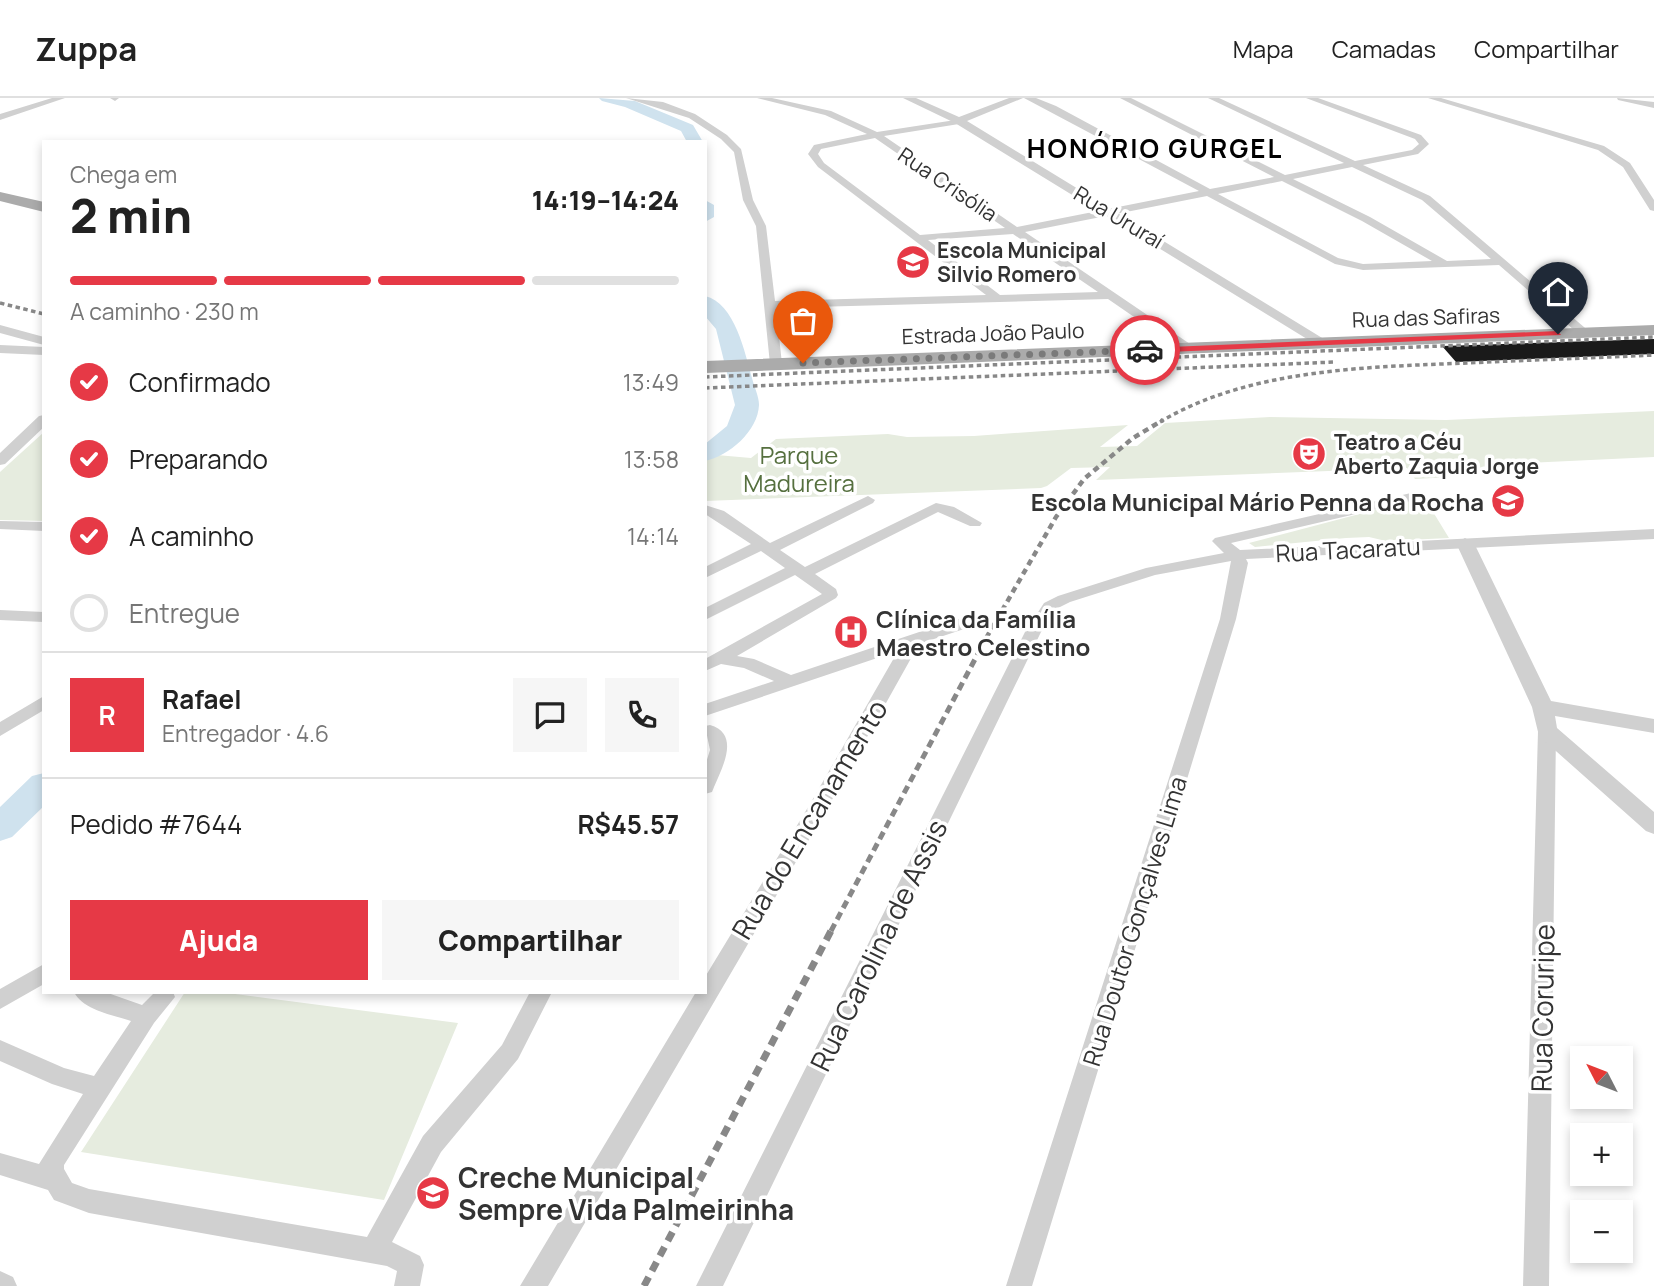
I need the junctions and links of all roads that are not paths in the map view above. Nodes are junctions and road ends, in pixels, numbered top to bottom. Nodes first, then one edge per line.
1 (61, 98) edge
2 (630, 98) edge
3 (761, 98) edge
4 (908, 98) edge
5 (1018, 98) edge
6 (1028, 98) edge
7 (1124, 98) edge
8 (1212, 98) edge
9 (1310, 98) edge
10 (1432, 98) edge
11 (1622, 98) edge
12 (649, 99) edge
13 (1654, 105) edge
14 (0, 117) edge
15 (959, 121) junction
16 (876, 135) junction
17 (1357, 164) junction
18 (1284, 177) junction
19 (1205, 192) junction
20 (0, 196) edge
21 (42, 206) edge
22 (1654, 208) edge
23 (1108, 211) junction
24 (1018, 230) junction
25 (919, 237) junction
26 (1499, 262) junction
27 (1445, 264) junction
28 (1113, 295) junction
29 (997, 298) junction
30 (768, 305) junction
31 (0, 329) edge
32 (1654, 330) edge
33 (1585, 333) junction
34 (42, 340) edge
35 (1325, 344) junction
36 (0, 349) edge
37 (1189, 349) junction
38 (42, 351) edge
39 (770, 364) junction
40 (709, 367) edge
41 (42, 421) edge
42 (0, 461) edge
43 (1411, 497) dead end
44 (868, 500) dead end
45 (707, 510) edge
46 (756, 519) dead end
47 (975, 523) dead end
48 (0, 525) edge
49 (42, 527) edge
50 (738, 527) junction
51 (1654, 534) edge
52 (1465, 543) junction
53 (767, 547) junction
54 (1236, 555) junction
55 (707, 570) edge
56 (801, 570) junction
57 (1050, 606) joint
58 (707, 614) edge
59 (0, 615) edge
60 (42, 617) edge
61 (964, 623) dead end
62 (913, 640) junction
63 (722, 659) junction
64 (707, 665) edge
65 (790, 681) junction
66 (42, 703) edge
67 (1543, 707) junction
68 (709, 709) edge
69 (1654, 726) edge
70 (0, 730) edge
71 (1548, 731) junction
72 (708, 736) edge
73 (707, 781) edge
74 (1654, 825) edge
75 (42, 974) edge
76 (89, 994) edge
77 (540, 994) edge
78 (164, 997) dead end
79 (0, 1000) edge
80 (146, 1016) junction
81 (0, 1050) edge
82 (99, 1088) junction
83 (0, 1164) edge
84 (54, 1180) junction
85 (373, 1251) junction
86 (409, 1275) edge
87 (534, 1286) edge
88 (709, 1286) edge
89 (1019, 1286) edge
90 (1536, 1286) edge

1 - 14 street
2 - 12 street
3 - 16 street, Rua Crisólia
4 - 15 street, Rua Ururaí
5 - 15 street
6 - 19 street
7 - 18 street
8 - 17 street
9 - 17 street
10 - 22 street
11 - 13 street
12 - 30 street
15 - 16 street
15 - 23 street, Rua Ururaí
16 - 24 street, Rua Crisólia
16 - 25 street
17 - 18 street
17 - 26 street
18 - 19 street
18 - 27 street
19 - 23 street
19 - 27 street
20 - 21 main road
23 - 24 street
23 - 35 street, Rua Ururaí
24 - 25 street
24 - 28 street, Rua Crisólia
25 - 29 street
26 - 27 street
26 - 33 street
28 - 29 street
28 - 37 street, Rua Crisólia
29 - 30 street
30 - 39 street
31 - 34 street
32 - 33 main road, Rua das Safiras
33 - 35 main road, Rua das Safiras
35 - 37 main road, Estrada João Paulo
36 - 38 street
37 - 39 main road, Estrada João Paulo
39 - 40 main road, Estrada João Paulo
41 - 42 street
43 - 54 street, Rua Doutor Gonçalves Lima
44 - 53 street
45 - 50 street
46 - 50 street
47 - 56 street
48 - 49 street
50 - 53 street
51 - 52 street, Rua Tacaratu
52 - 54 street, Rua Tacaratu
52 - 67 street
53 - 55 street
53 - 56 street
54 - 57 street, Rua Tacaratu
54 - 89 street, Rua Doutor Gonçalves Lima
56 - 58 street
56 - 63 street
57 - 88 street, Rua Carolina de Assis
59 - 60 street
61 - 62 street
62 - 65 street
62 - 87 street, Rua do Encanamento
63 - 64 street
63 - 65 street
65 - 68 street
66 - 70 street
67 - 69 street
67 - 71 street
68 - 72 street
71 - 74 street
71 - 90 street, Rua Coruripe
72 - 73 street
75 - 79 street
76 - 80 street
77 - 85 street
78 - 80 street
80 - 82 street
81 - 82 street
82 - 84 street
83 - 84 street
84 - 85 street
85 - 86 street

